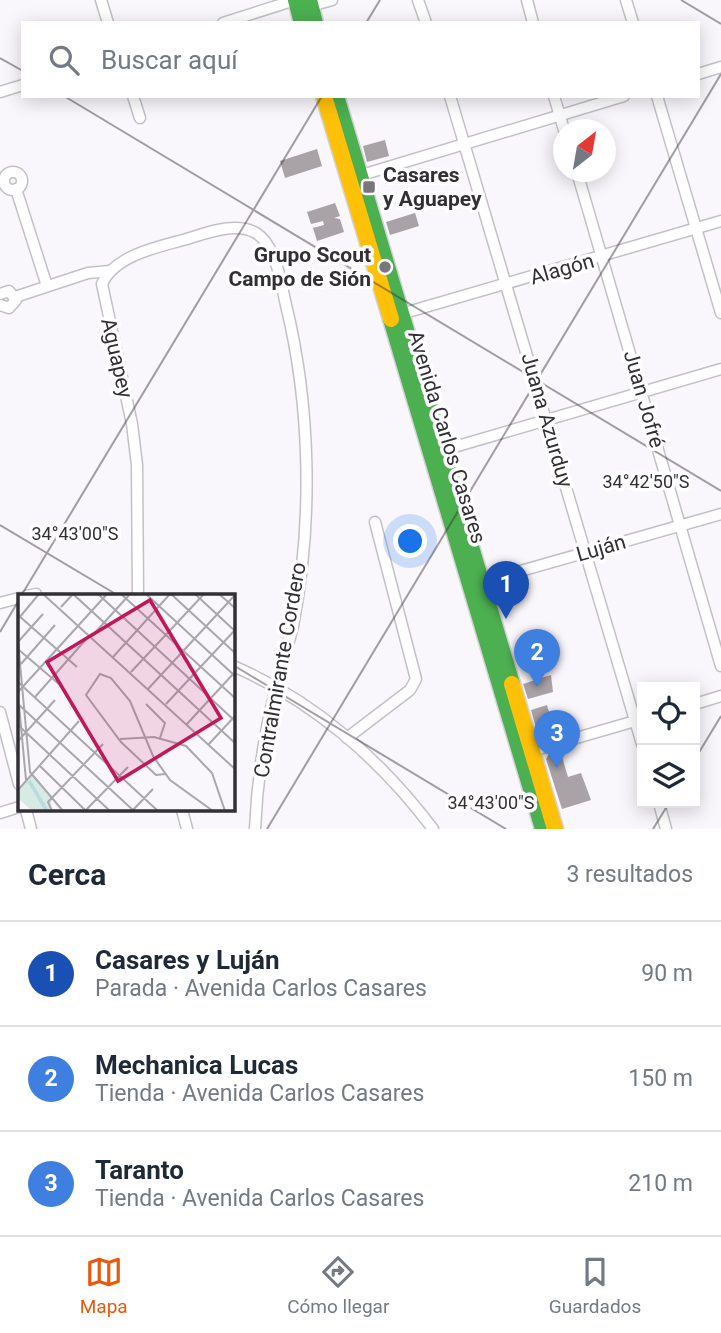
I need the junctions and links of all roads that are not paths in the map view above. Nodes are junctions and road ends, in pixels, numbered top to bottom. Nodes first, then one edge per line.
1 (101, 0) edge
2 (332, 0) edge
3 (418, 0) edge
4 (527, 0) edge
5 (626, 0) edge
6 (302, 2) edge
7 (107, 21) edge
8 (231, 21) edge
9 (302, 21) edge
10 (314, 21) edge
11 (425, 21) edge
12 (532, 21) edge
13 (632, 21) edge
14 (721, 67) edge
15 (700, 73) edge
16 (21, 86) edge
17 (0, 92) edge
18 (133, 98) edge
19 (325, 98) edge
20 (336, 98) edge
21 (451, 98) edge
22 (554, 98) edge
23 (618, 98) edge
24 (657, 98) edge
25 (559, 116) junction
26 (139, 118) dead end
27 (560, 119) edge
28 (466, 144) junction
29 (353, 177) junction
30 (580, 182) edge
31 (16, 189) dead end
32 (721, 221) edge
33 (697, 228) junction
34 (603, 257) junction
35 (110, 271) junction
36 (508, 284) junction
37 (47, 286) junction
38 (0, 294) edge
39 (15, 297) junction
40 (0, 305) edge
41 (721, 313) edge
42 (401, 314) junction
43 (721, 369) edge
44 (641, 392) junction
45 (547, 420) junction
46 (435, 452) junction
47 (721, 514) edge
48 (375, 522) dead end
49 (681, 525) junction
50 (586, 552) junction
51 (481, 582) junction
52 (138, 594) edge
53 (18, 598) edge
54 (0, 603) edge
55 (234, 666) edge
56 (721, 666) edge
57 (276, 687) junction
58 (721, 696) edge
59 (700, 702) edge
60 (0, 712) edge
61 (637, 714) edge
62 (637, 721) edge
63 (347, 738) junction
64 (526, 753) junction
65 (18, 780) edge
66 (18, 807) edge
67 (660, 808) edge
68 (26, 811) edge
69 (182, 811) edge
70 (0, 813) edge
71 (32, 829) edge
72 (187, 829) edge
73 (255, 829) edge
74 (433, 829) edge
75 (543, 829) edge
76 (555, 829) edge
77 (666, 829) edge

1 - 7 street
2 - 6 street
3 - 11 street
4 - 12 street
5 - 13 street
6 - 8 street
6 - 9 main road
6 - 10 main road
14 - 15 street
16 - 17 street
18 - 26 street
19 - 29 main road, Avenida Carlos Casares
20 - 29 main road, Avenida Carlos Casares
21 - 28 street, Juana Azurduy
22 - 25 street
23 - 25 street
24 - 33 street
25 - 27 street
25 - 28 street
28 - 29 street
28 - 36 street, Juana Azurduy
29 - 42 main road, Avenida Carlos Casares
29 - 46 main road, Avenida Carlos Casares
30 - 34 street, Juan Jofré
31 - 37 street
32 - 33 street, Alagón
33 - 34 street, Alagón
33 - 41 street
34 - 36 street, Alagón
34 - 44 street, Juan Jofré
35 - 37 street
35 - 52 street, Aguapey
35 - 57 street, Contralmirante Cordero
36 - 42 street, Alagón
36 - 45 street, Juana Azurduy
37 - 39 street
38 - 39 street
39 - 40 street
42 - 46 main road, Avenida Carlos Casares
43 - 44 street
44 - 45 street
44 - 49 street, Juan Jofré
45 - 46 street
45 - 50 street, Juana Azurduy
46 - 51 main road, Avenida Carlos Casares
46 - 64 main road, Avenida Carlos Casares
47 - 49 street, Luján
48 - 63 street
49 - 50 street, Luján
49 - 56 street, Juan Jofré
50 - 51 street, Luján
50 - 61 street, Juana Azurduy
51 - 64 main road, Avenida Carlos Casares
53 - 54 street
55 - 57 street
57 - 63 street
57 - 73 street, Contralmirante Cordero
58 - 59 street
60 - 65 street
62 - 64 street
63 - 74 street
64 - 75 main road, Avenida Carlos Casares
64 - 76 main road, Avenida Carlos Casares
66 - 70 street
67 - 77 street
68 - 71 street
69 - 72 street

